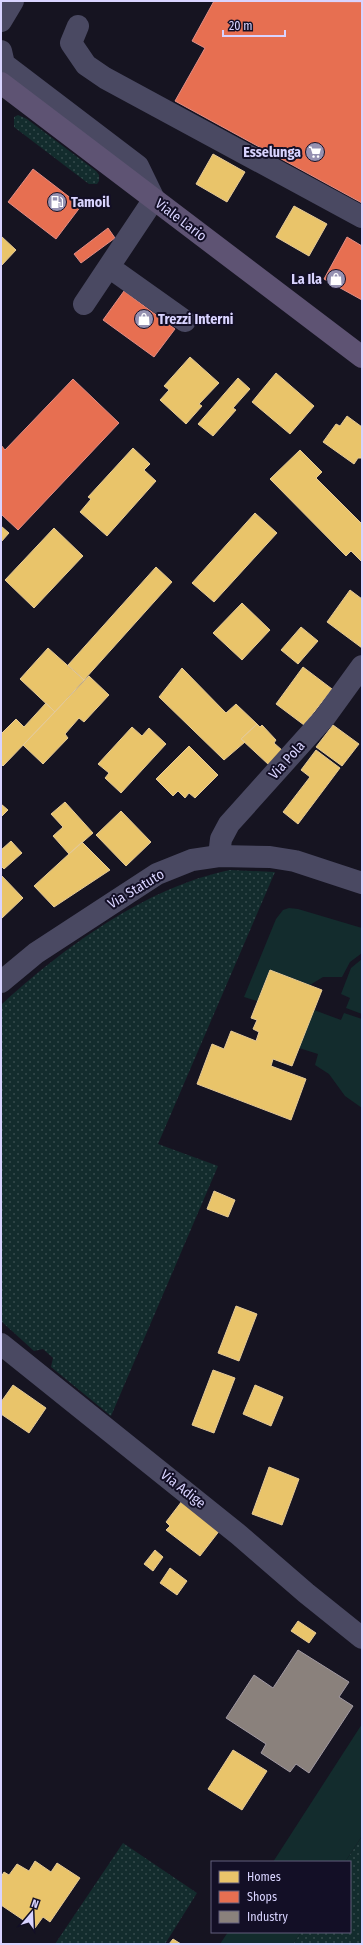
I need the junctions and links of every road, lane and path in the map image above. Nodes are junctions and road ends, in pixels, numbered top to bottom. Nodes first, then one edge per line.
1 (13, 1) edge
2 (1, 21) edge
3 (78, 26) dead end
4 (1, 51) edge
5 (2, 85) edge
6 (154, 199) junction
7 (362, 217) edge
8 (109, 267) junction
9 (84, 304) dead end
10 (185, 322) dead end
11 (362, 357) edge
12 (362, 666) edge
13 (219, 856) junction
14 (362, 883) edge
15 (1, 982) edge
16 (1, 1344) edge
17 (362, 1638) edge

1 - 2 street
3 - 7 street
4 - 6 street
5 - 6 main road, Viale Lario
6 - 8 street
6 - 11 main road, Viale Lario
8 - 9 street
8 - 10 street
12 - 13 street, Via Pola
13 - 14 street, Via Statuto
13 - 15 street, Via Statuto
16 - 17 street, Via Adige

